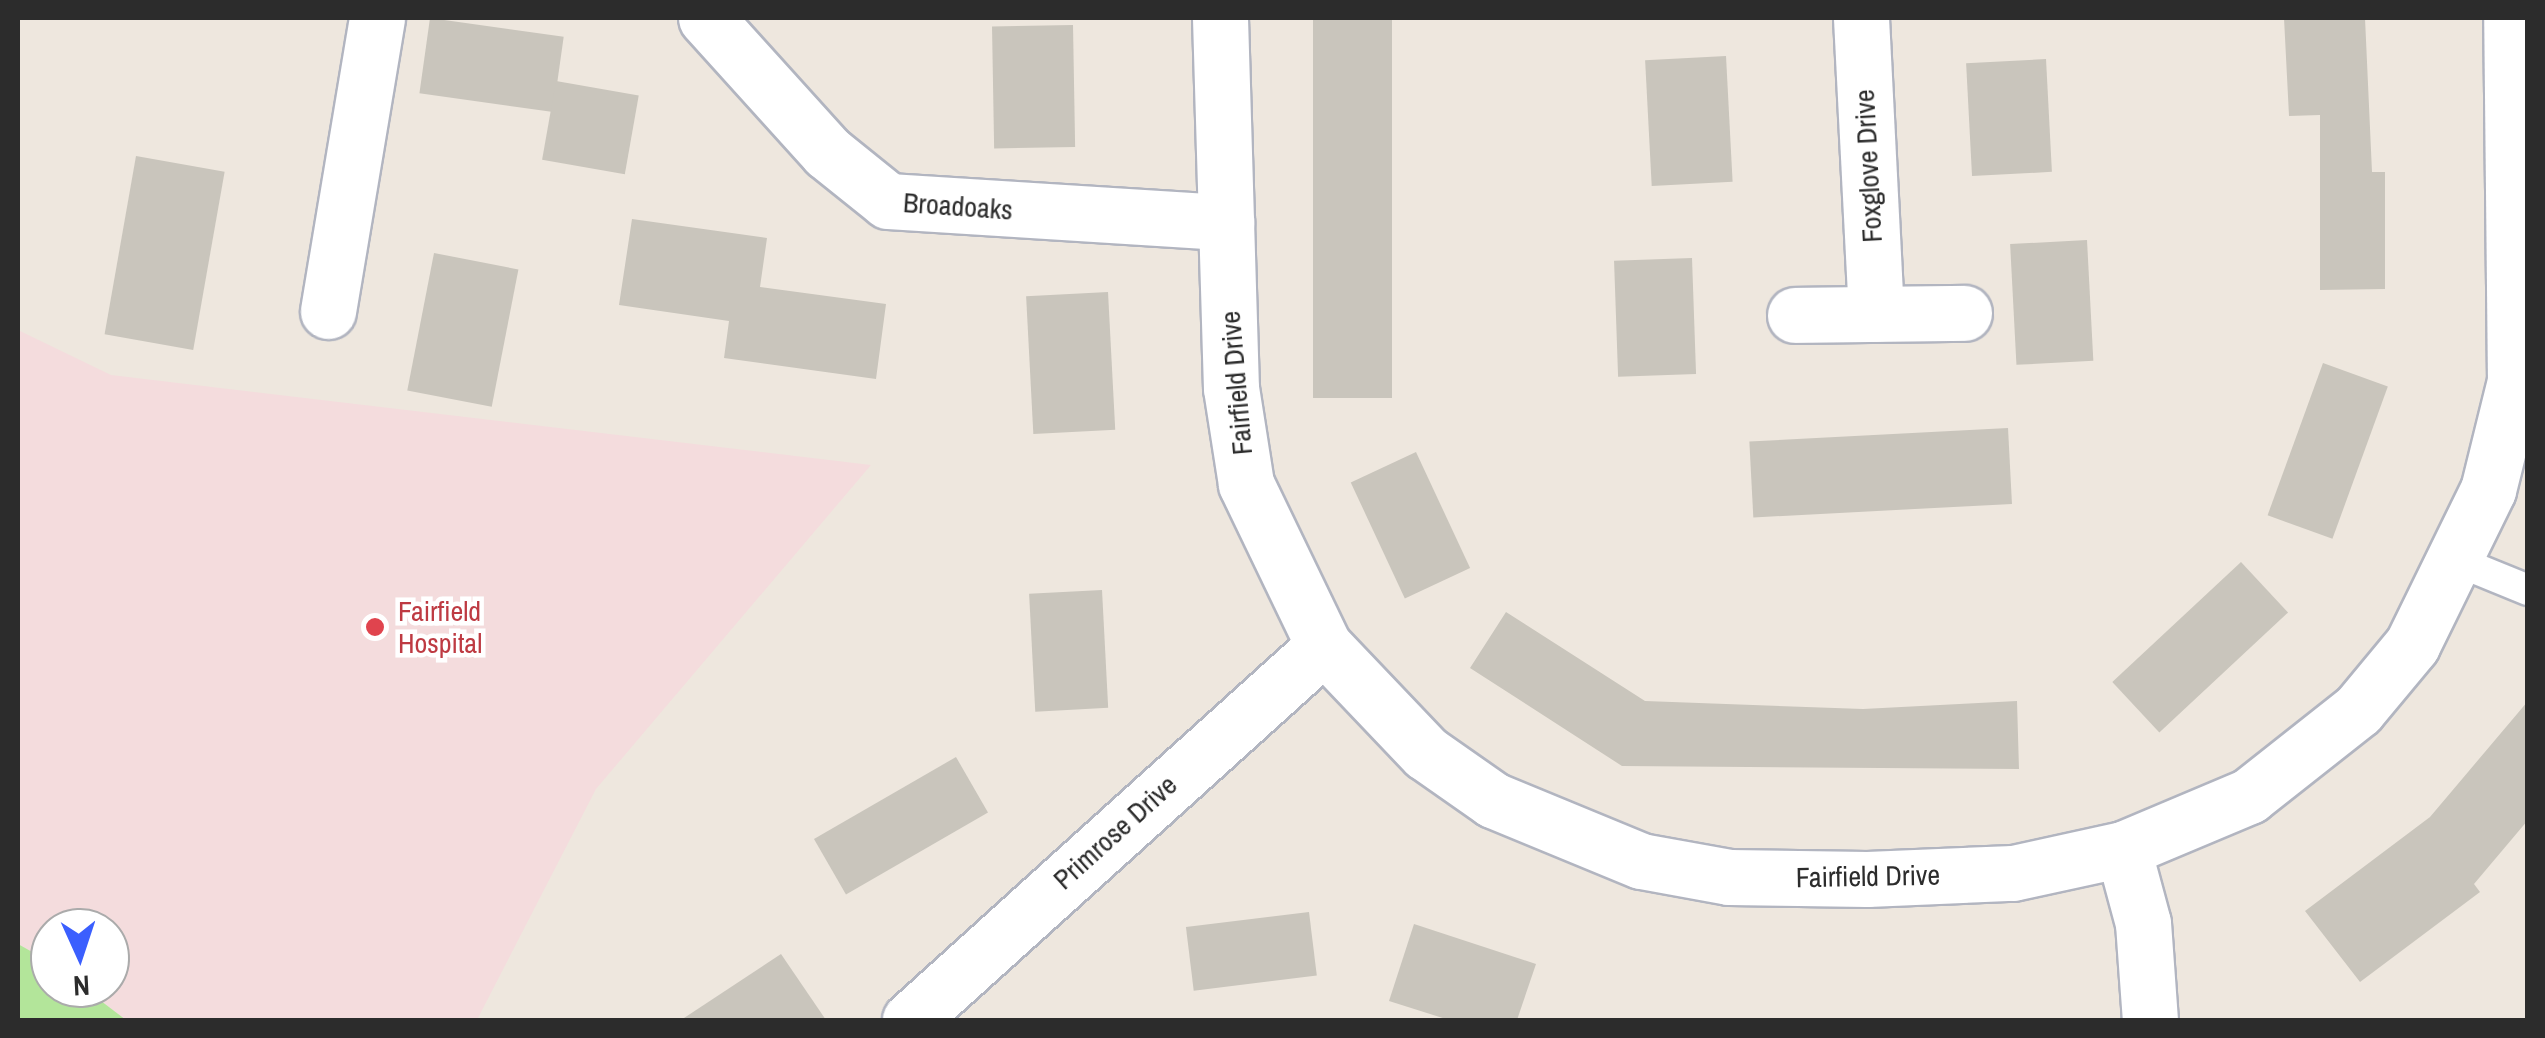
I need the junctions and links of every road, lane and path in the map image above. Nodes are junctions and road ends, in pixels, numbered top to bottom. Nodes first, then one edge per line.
1 (377, 18) edge
2 (706, 18) edge
3 (1220, 18) edge
4 (1860, 18) edge
5 (2511, 18) edge
6 (1226, 222) junction
7 (328, 311) dead end
8 (1964, 312) dead end
9 (1795, 314) dead end
10 (1876, 314) junction
11 (2457, 561) junction
12 (2528, 590) edge
13 (1324, 646) junction
14 (2123, 849) junction
15 (910, 1020) edge
16 (2150, 1020) edge

1 - 7 street
2 - 6 street, Broadoaks
3 - 6 street, Fairfield Drive
4 - 10 street, Foxglove Drive
5 - 11 street, Fairfield Drive
6 - 13 street, Fairfield Drive
8 - 10 street
9 - 10 street
11 - 12 lane
11 - 14 street, Fairfield Drive
13 - 14 street, Fairfield Drive
13 - 15 street, Primrose Drive
14 - 16 street

